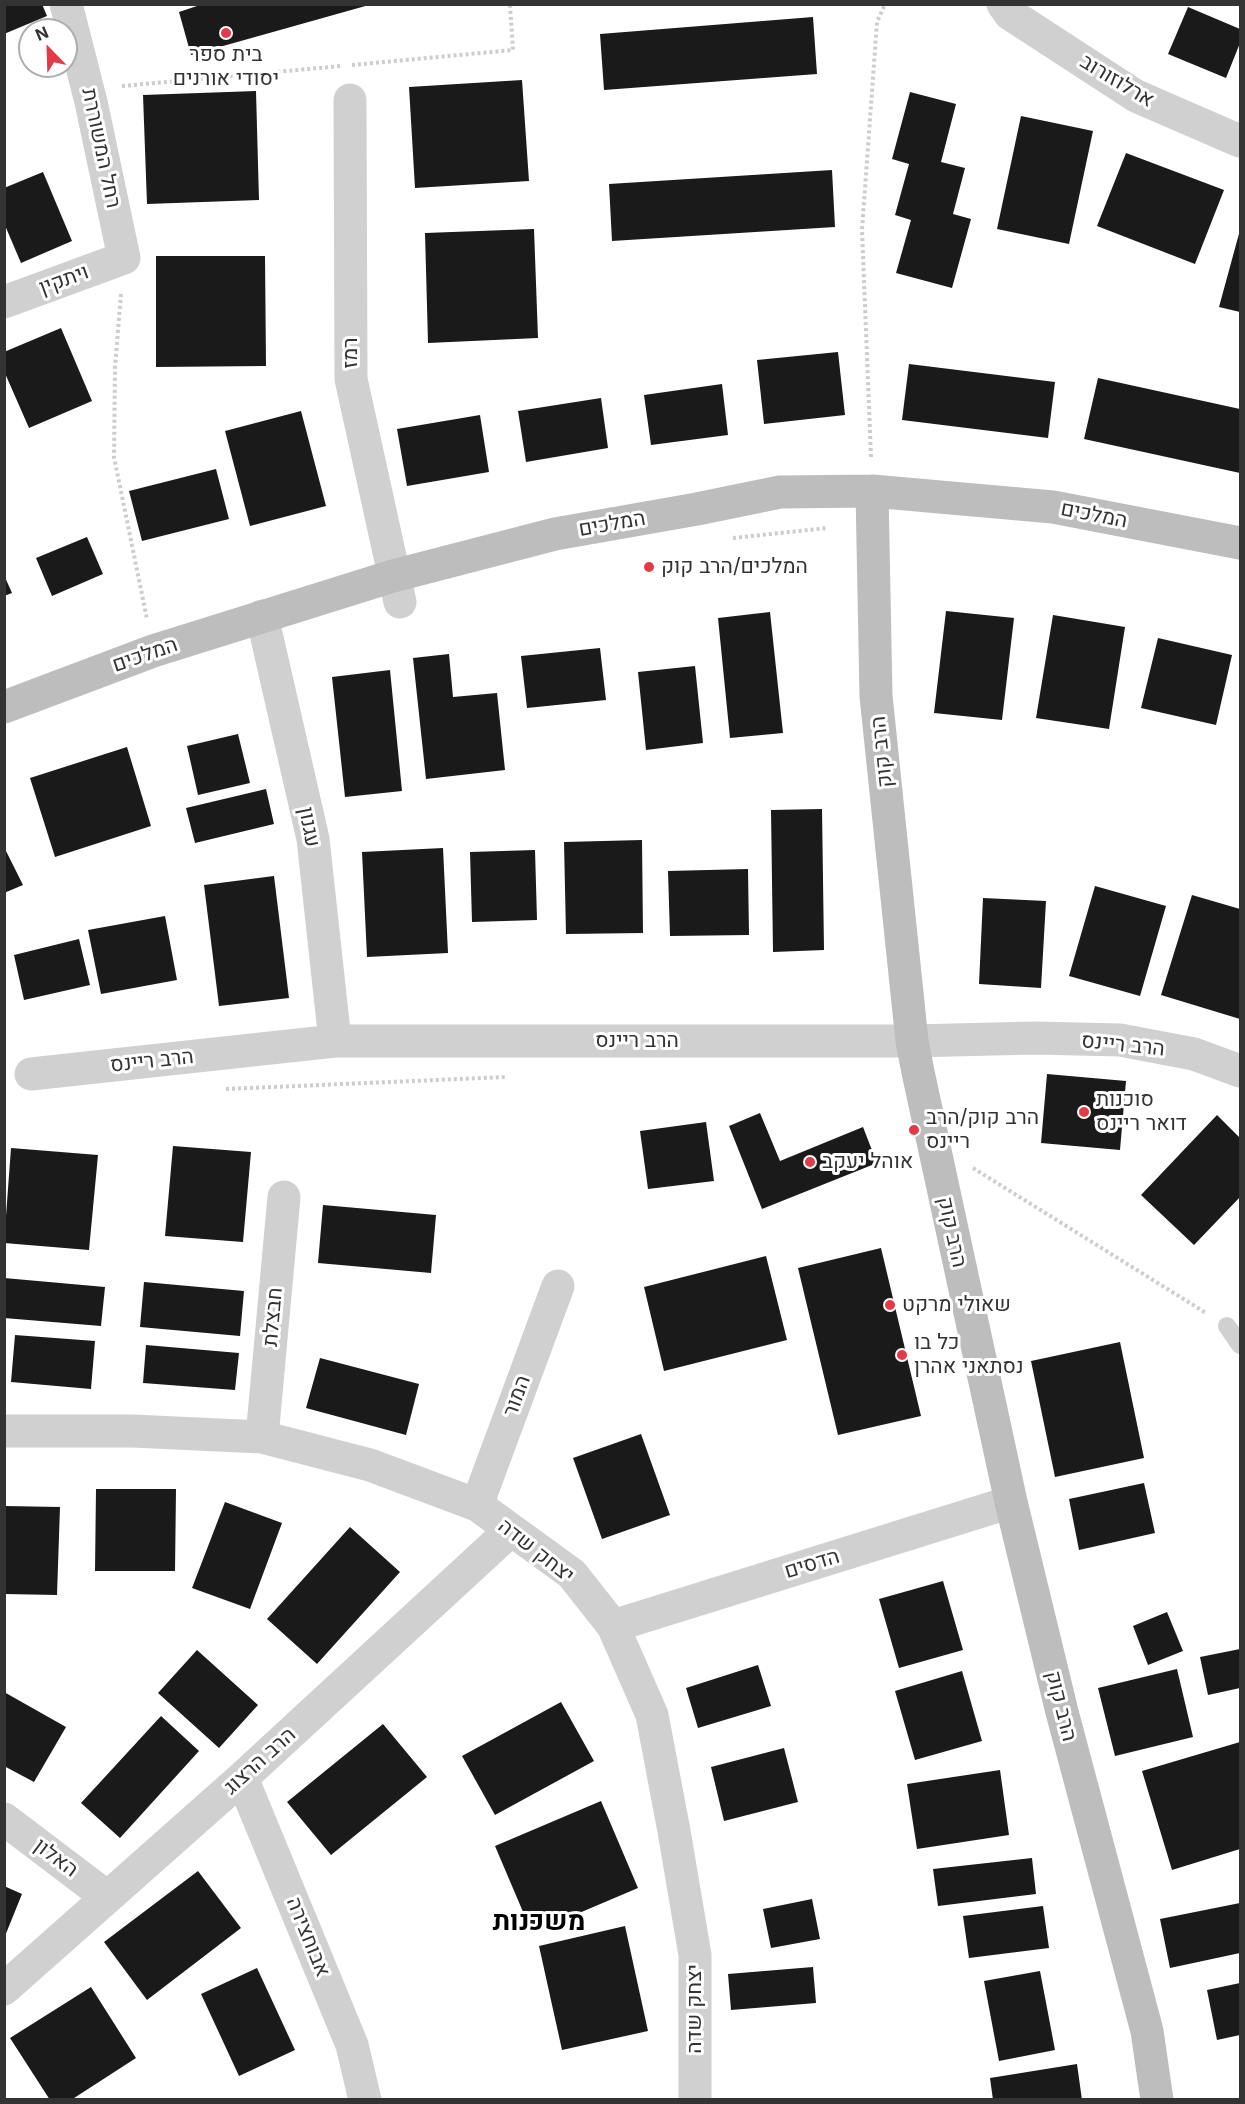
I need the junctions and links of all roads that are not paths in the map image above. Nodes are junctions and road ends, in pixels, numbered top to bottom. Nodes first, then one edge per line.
1 (66, 4) edge
2 (1003, 4) edge
3 (350, 100) dead end
4 (1240, 141) edge
5 (124, 258) joint
6 (4, 302) edge
7 (873, 507) junction
8 (1240, 543) edge
9 (396, 589) junction
10 (262, 616) junction
11 (4, 707) edge
12 (335, 1041) junction
13 (912, 1041) junction
14 (1240, 1071) edge
15 (32, 1074) dead end
16 (284, 1197) dead end
17 (558, 1286) dead end
18 (1227, 1326) road end
19 (1240, 1345) edge
20 (4, 1431) edge
21 (262, 1437) junction
22 (1011, 1502) junction
23 (477, 1506) junction
24 (511, 1530) junction
25 (613, 1626) junction
26 (242, 1778) junction
27 (4, 1819) edge
28 (108, 1897) junction
29 (4, 1989) edge
30 (365, 2100) edge
31 (694, 2100) edge
32 (1157, 2100) edge

1 - 5 street, רחל המשוררת
2 - 4 street, ארלוזורוב
3 - 9 street, רמז
5 - 6 street, ויתקין
7 - 8 street, המלכים
7 - 9 street, המלכים
7 - 13 street, הרב קוק
9 - 10 street, המלכים
10 - 11 street, המלכים
10 - 12 street, עגנון
12 - 13 street, הרב ריינס
12 - 15 street, הרב ריינס
13 - 14 street, הרב ריינס
13 - 22 street, הרב קוק
16 - 21 street, חבצלת
17 - 23 street, המור
18 - 19 lane
20 - 21 street, יצחק שדה
21 - 23 street, יצחק שדה
22 - 25 street, הדסים
22 - 32 street, הרב קוק
23 - 24 street, יצחק שדה
24 - 25 street, יצחק שדה
24 - 26 street, הרב הרצוג
25 - 31 street, יצחק שדה
26 - 28 street, הרב הרצוג
26 - 30 street, אבוחצירה
27 - 28 street, האלון
28 - 29 street, הרב הרצוג

